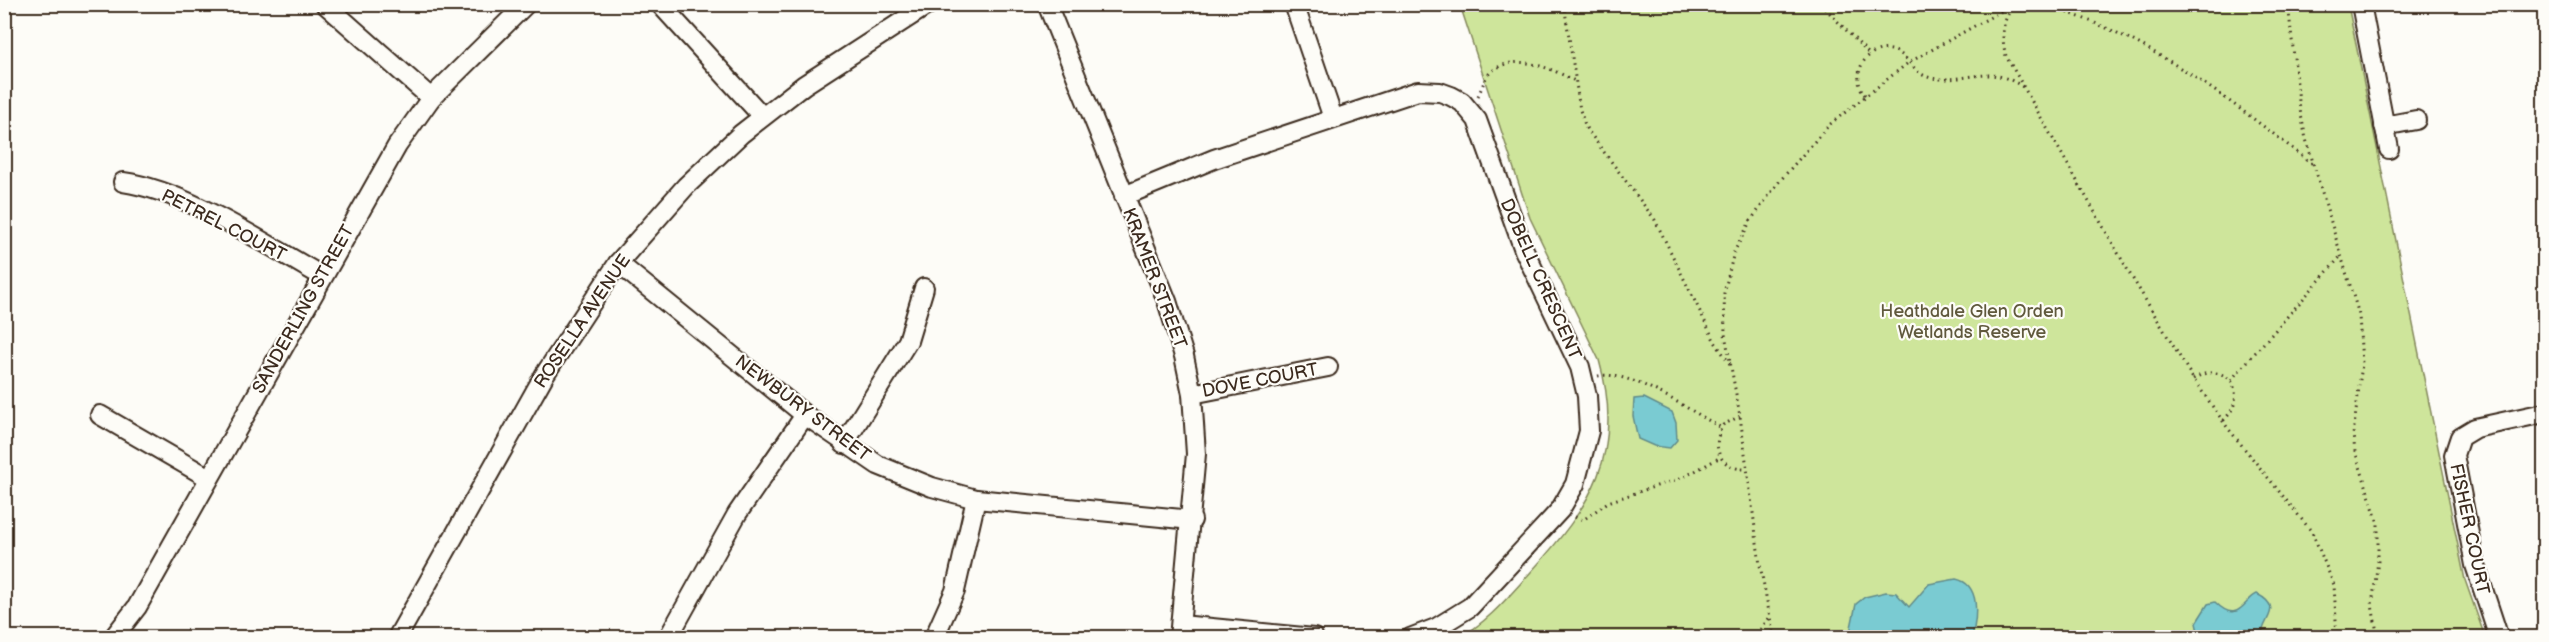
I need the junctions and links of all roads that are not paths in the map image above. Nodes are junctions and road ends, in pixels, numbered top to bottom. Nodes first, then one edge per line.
1 (325, 4) edge
2 (526, 4) edge
3 (660, 4) edge
4 (929, 4) edge
5 (1047, 4) edge
6 (1294, 4) edge
7 (2361, 4) edge
8 (431, 98) junction
9 (762, 116) junction
10 (1334, 118) junction
11 (2416, 120) dead end
12 (2384, 126) junction
13 (2389, 149) dead end
14 (123, 182) dead end
15 (1124, 196) junction
16 (618, 263) junction
17 (322, 276) junction
18 (924, 288) dead end
19 (1328, 367) dead end
20 (1192, 394) junction
21 (2544, 413) edge
22 (805, 415) junction
23 (100, 416) dead end
24 (844, 444) junction
25 (209, 477) junction
26 (976, 499) junction
27 (1192, 520) junction
28 (1180, 631) edge
29 (112, 638) edge
30 (398, 638) edge
31 (668, 638) edge
32 (934, 638) edge
33 (1314, 638) edge
34 (1410, 638) edge
35 (2499, 638) edge

1 - 8 street
2 - 8 street, SANDERLING STREET
3 - 9 street
4 - 9 street, ROSELLA AVENUE
5 - 15 street, KRAMER STREET
6 - 10 street
7 - 12 street
8 - 17 street, SANDERLING STREET
9 - 16 street, ROSELLA AVENUE
10 - 15 street
10 - 34 street, DOBELL CRESCENT
11 - 12 street
12 - 13 street
14 - 17 street, PETREL COURT
15 - 20 street, KRAMER STREET
16 - 22 street, NEWBURY STREET
16 - 30 street, ROSELLA AVENUE
17 - 25 street, SANDERLING STREET
18 - 24 street
19 - 20 street, DOVE COURT
20 - 27 street, KRAMER STREET
21 - 35 street, FISHER COURT
22 - 24 street, NEWBURY STREET
22 - 31 street
23 - 25 street
24 - 26 street, NEWBURY STREET
25 - 29 street, SANDERLING STREET
26 - 27 street, NEWBURY STREET
26 - 32 street
27 - 28 street, KRAMER STREET
28 - 33 street

